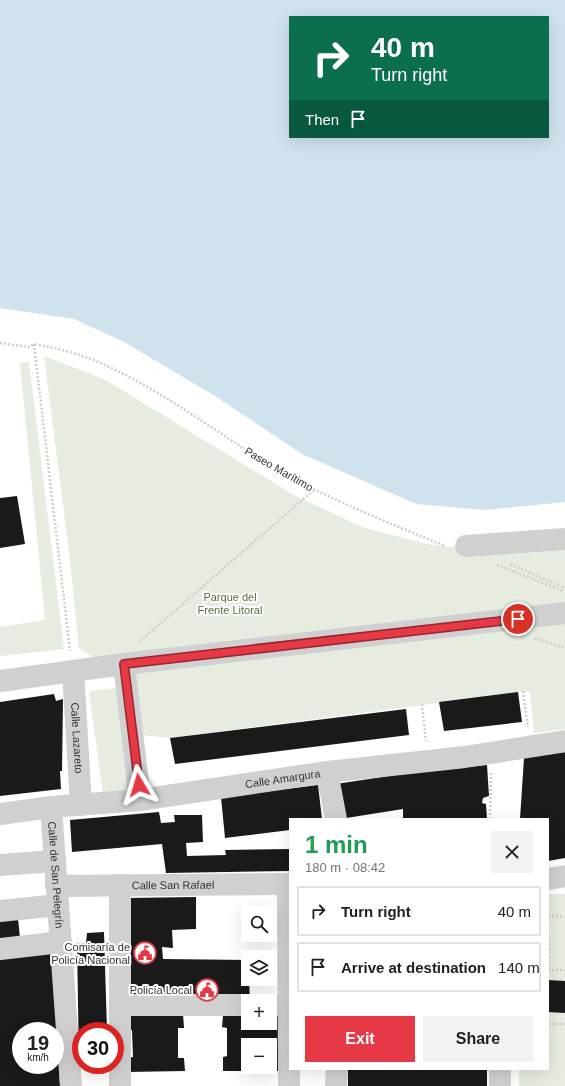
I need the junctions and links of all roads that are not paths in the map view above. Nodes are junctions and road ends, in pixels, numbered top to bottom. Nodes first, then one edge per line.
1 (565, 539) edge
2 (458, 547) road end
3 (565, 614) edge
4 (124, 664) junction
5 (73, 671) junction
6 (0, 681) edge
7 (565, 741) edge
8 (327, 772) junction
9 (140, 800) junction
10 (81, 805) junction
11 (51, 807) junction
12 (0, 814) edge
13 (336, 818) edge
14 (54, 860) junction
15 (0, 865) edge
16 (565, 876) edge
17 (549, 879) edge
18 (289, 884) edge
19 (120, 885) junction
20 (549, 886) edge
21 (565, 888) edge
22 (57, 895) junction
23 (0, 911) edge
24 (61, 942) junction
25 (0, 949) edge
26 (120, 1005) junction
27 (241, 1005) edge
28 (280, 1005) edge
29 (337, 1070) edge
30 (500, 1070) edge
31 (71, 1086) edge
32 (120, 1086) edge
33 (289, 1086) edge
34 (336, 1086) edge
35 (500, 1086) edge

1 - 2 street
3 - 4 street
4 - 5 street
4 - 9 street
5 - 6 street
5 - 10 street, Calle Lazareto
7 - 8 street, Calle Amargura
8 - 9 street, Calle Amargura
8 - 13 street
9 - 10 street, Calle Amargura
10 - 11 street, Calle Amargura
11 - 12 street, Calle Amargura
11 - 14 street, Calle de San Pelegrín
14 - 15 street
14 - 22 street, Calle de San Pelegrín
16 - 17 street
18 - 19 street, Calle San Rafael
18 - 28 street
19 - 22 street, Calle San Rafael
19 - 26 street
20 - 21 street
22 - 23 street, Calle San Rafael
22 - 24 street, Calle de San Pelegrín
24 - 25 street
24 - 31 street, Calle de San Pelegrín
26 - 27 street
26 - 32 street
28 - 33 street
29 - 34 street
30 - 35 street

